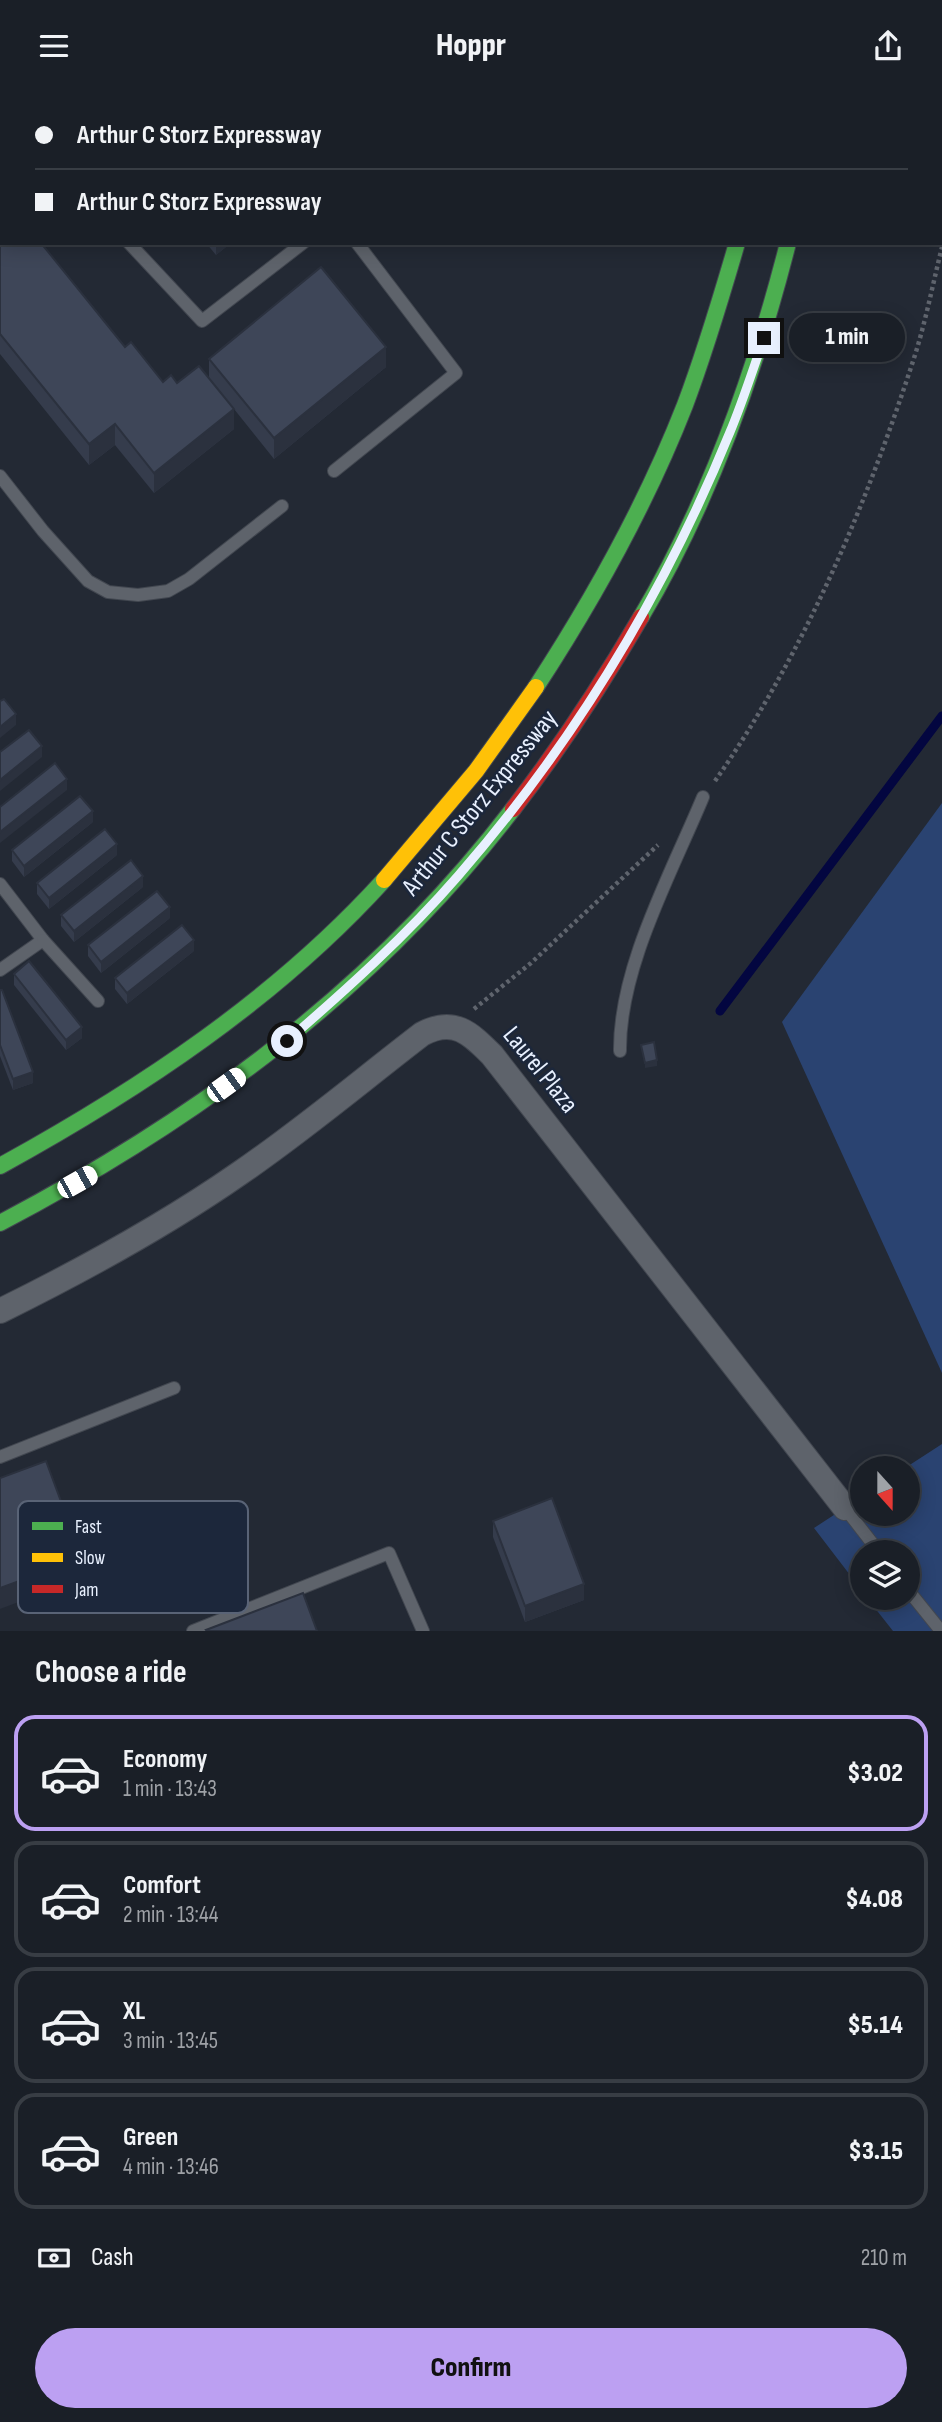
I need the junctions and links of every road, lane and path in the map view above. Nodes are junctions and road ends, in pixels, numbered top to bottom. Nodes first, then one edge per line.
1 (131, 245) edge
2 (300, 245) edge
3 (359, 245) edge
4 (736, 245) edge
5 (787, 245) edge
6 (942, 247) edge
7 (334, 471) dead end
8 (0, 476) edge
9 (282, 506) dead end
10 (703, 797) joint
11 (660, 843) dead end
12 (0, 884) edge
13 (43, 940) junction
14 (0, 970) edge
15 (485, 1000) dead end
16 (98, 1001) dead end
17 (621, 1051) dead end
18 (0, 1167) edge
19 (0, 1223) edge
20 (0, 1311) edge
21 (174, 1388) dead end
22 (0, 1457) edge
23 (845, 1508) joint
24 (870, 1540) edge
25 (920, 1605) edge
26 (248, 1609) edge
27 (238, 1613) edge
28 (193, 1631) edge
29 (423, 1631) edge
30 (941, 1631) edge

1 - 2 lane
3 - 7 lane
4 - 18 highway, Arthur C Storz Expressway
5 - 19 highway, Arthur C Storz Expressway
6 - 10 path
8 - 9 lane
10 - 17 lane
11 - 15 path
12 - 13 lane
13 - 14 lane
13 - 16 lane
20 - 23 street, Laurel Plaza
21 - 22 lane
23 - 24 lane, Laurel Plaza
25 - 30 lane
26 - 29 lane
27 - 28 lane

